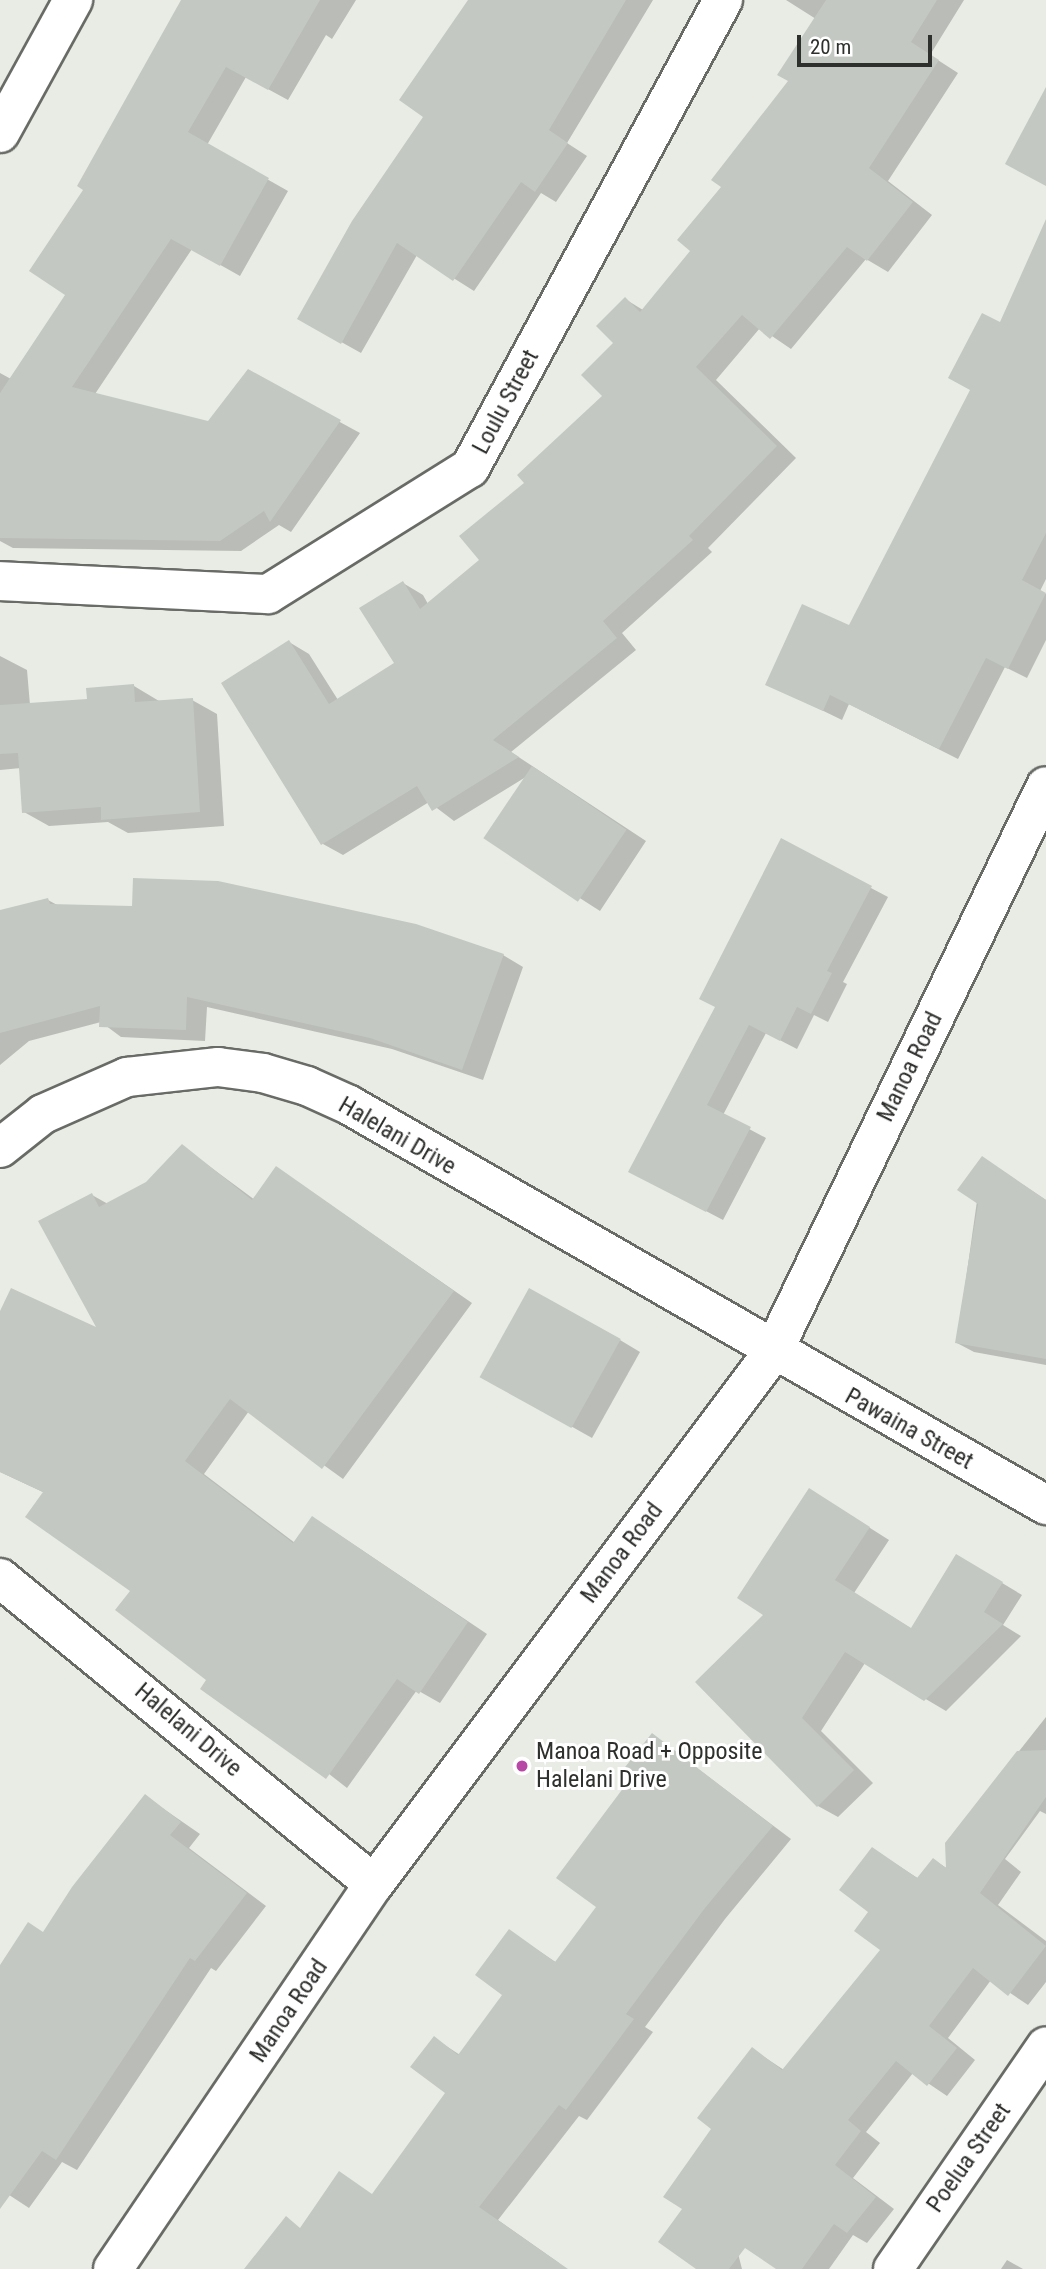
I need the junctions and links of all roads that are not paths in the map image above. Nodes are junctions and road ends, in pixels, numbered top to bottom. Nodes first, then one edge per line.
1 (73, 0) edge
2 (723, 0) edge
3 (0, 133) edge
4 (0, 581) edge
5 (1046, 786) edge
6 (0, 1148) edge
7 (773, 1352) junction
8 (1046, 1506) edge
9 (0, 1578) edge
10 (374, 1884) junction
11 (1046, 2046) edge
12 (113, 2269) edge
13 (893, 2269) edge

1 - 3 street
2 - 4 street, Loulu Street
5 - 7 street, Manoa Road
6 - 7 street, Halelani Drive
7 - 8 street, Pawaina Street
7 - 10 street, Manoa Road
9 - 10 street, Halelani Drive
10 - 12 street, Manoa Road
11 - 13 street, Poelua Street

